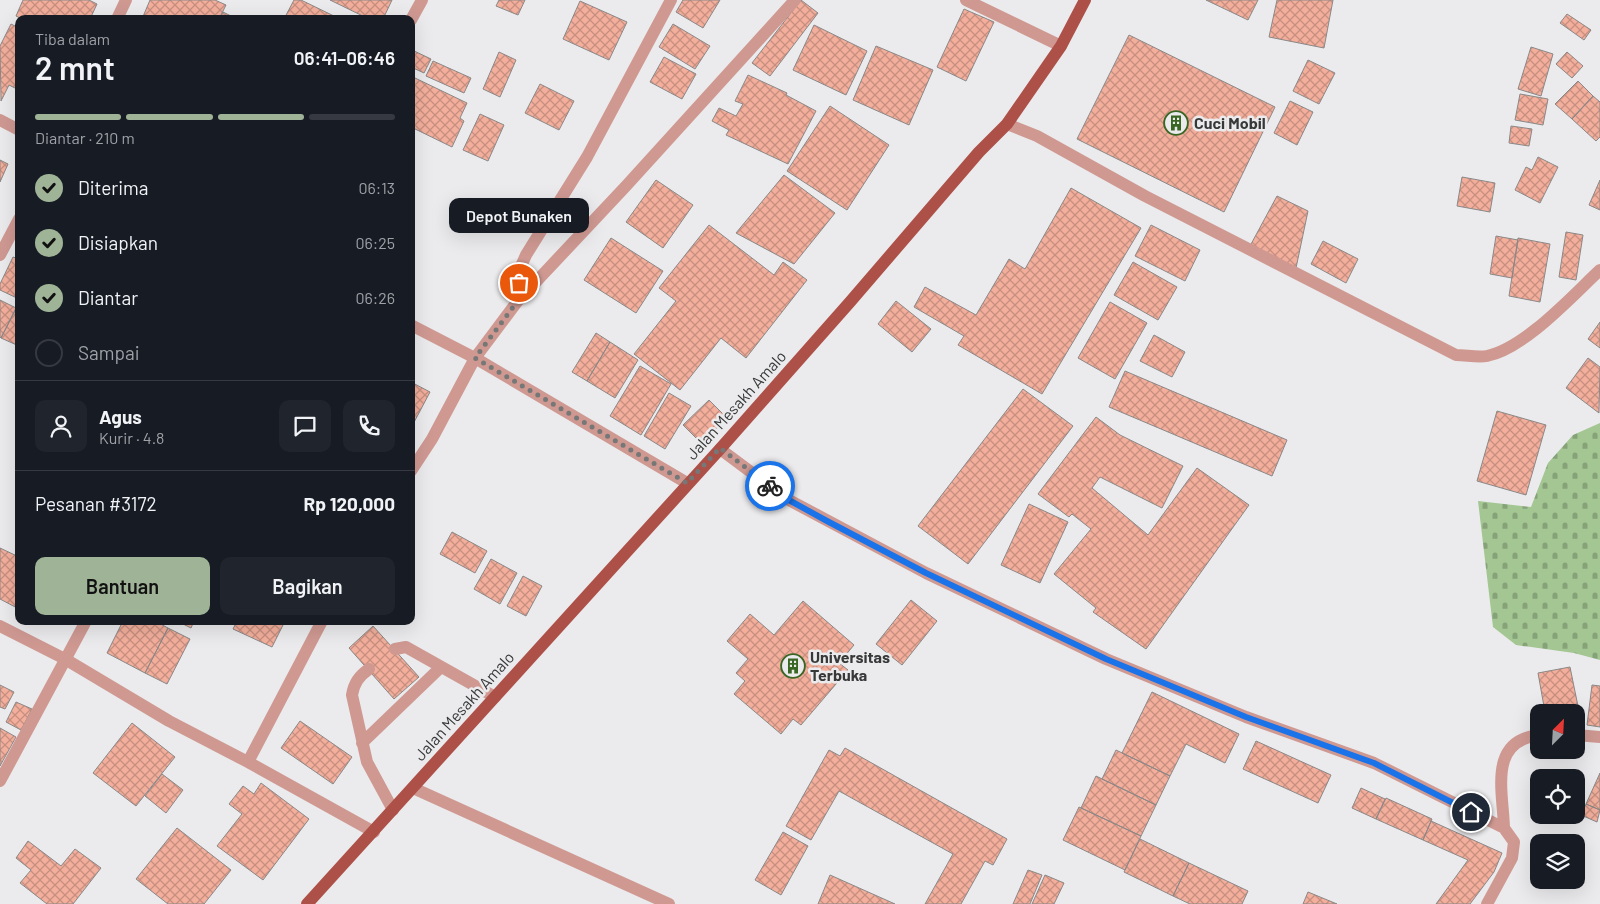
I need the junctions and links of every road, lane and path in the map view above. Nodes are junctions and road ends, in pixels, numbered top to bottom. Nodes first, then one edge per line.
1 (126, 0) edge
2 (422, 0) edge
3 (671, 0) edge
4 (795, 0) edge
5 (966, 0) edge
6 (1084, 0) edge
7 (119, 15) edge
8 (414, 15) edge
9 (1061, 46) junction
10 (0, 120) edge
11 (1007, 124) junction
12 (15, 128) edge
13 (15, 227) edge
14 (0, 255) edge
15 (1600, 270) edge
16 (517, 302) junction
17 (415, 327) edge
18 (475, 358) junction
19 (720, 448) junction
20 (415, 465) edge
21 (687, 483) junction
22 (84, 625) edge
23 (320, 625) edge
24 (0, 626) edge
25 (395, 649) dead end
26 (65, 659) junction
27 (441, 667) junction
28 (369, 670) dead end
29 (494, 697) junction
30 (1585, 735) edge
31 (1530, 736) edge
32 (1600, 737) edge
33 (362, 743) junction
34 (248, 762) junction
35 (0, 781) edge
36 (413, 788) junction
37 (393, 810) junction
38 (1504, 828) junction
39 (374, 832) junction
40 (307, 904) edge
41 (670, 904) edge
42 (1487, 904) edge

1 - 7 street
2 - 8 street
3 - 16 street
4 - 16 street
5 - 9 street
6 - 9 main road, Jalan Mesakh Amalo
9 - 11 main road, Jalan Mesakh Amalo
10 - 12 street
11 - 15 street
11 - 19 main road, Jalan Mesakh Amalo
13 - 14 street
16 - 18 street
17 - 18 street
18 - 20 street
18 - 21 street
19 - 21 main road, Jalan Mesakh Amalo
19 - 38 street
21 - 29 main road, Jalan Mesakh Amalo
22 - 26 street
23 - 34 street
24 - 26 street
25 - 27 street
26 - 34 street
26 - 35 street
27 - 29 street
27 - 33 street
28 - 33 street
29 - 36 main road, Jalan Mesakh Amalo
30 - 32 street
31 - 38 street
33 - 37 street
34 - 39 street
36 - 37 main road, Jalan Mesakh Amalo
36 - 41 street
37 - 39 main road, Jalan Mesakh Amalo
38 - 42 street
39 - 40 main road, Jalan Mesakh Amalo

